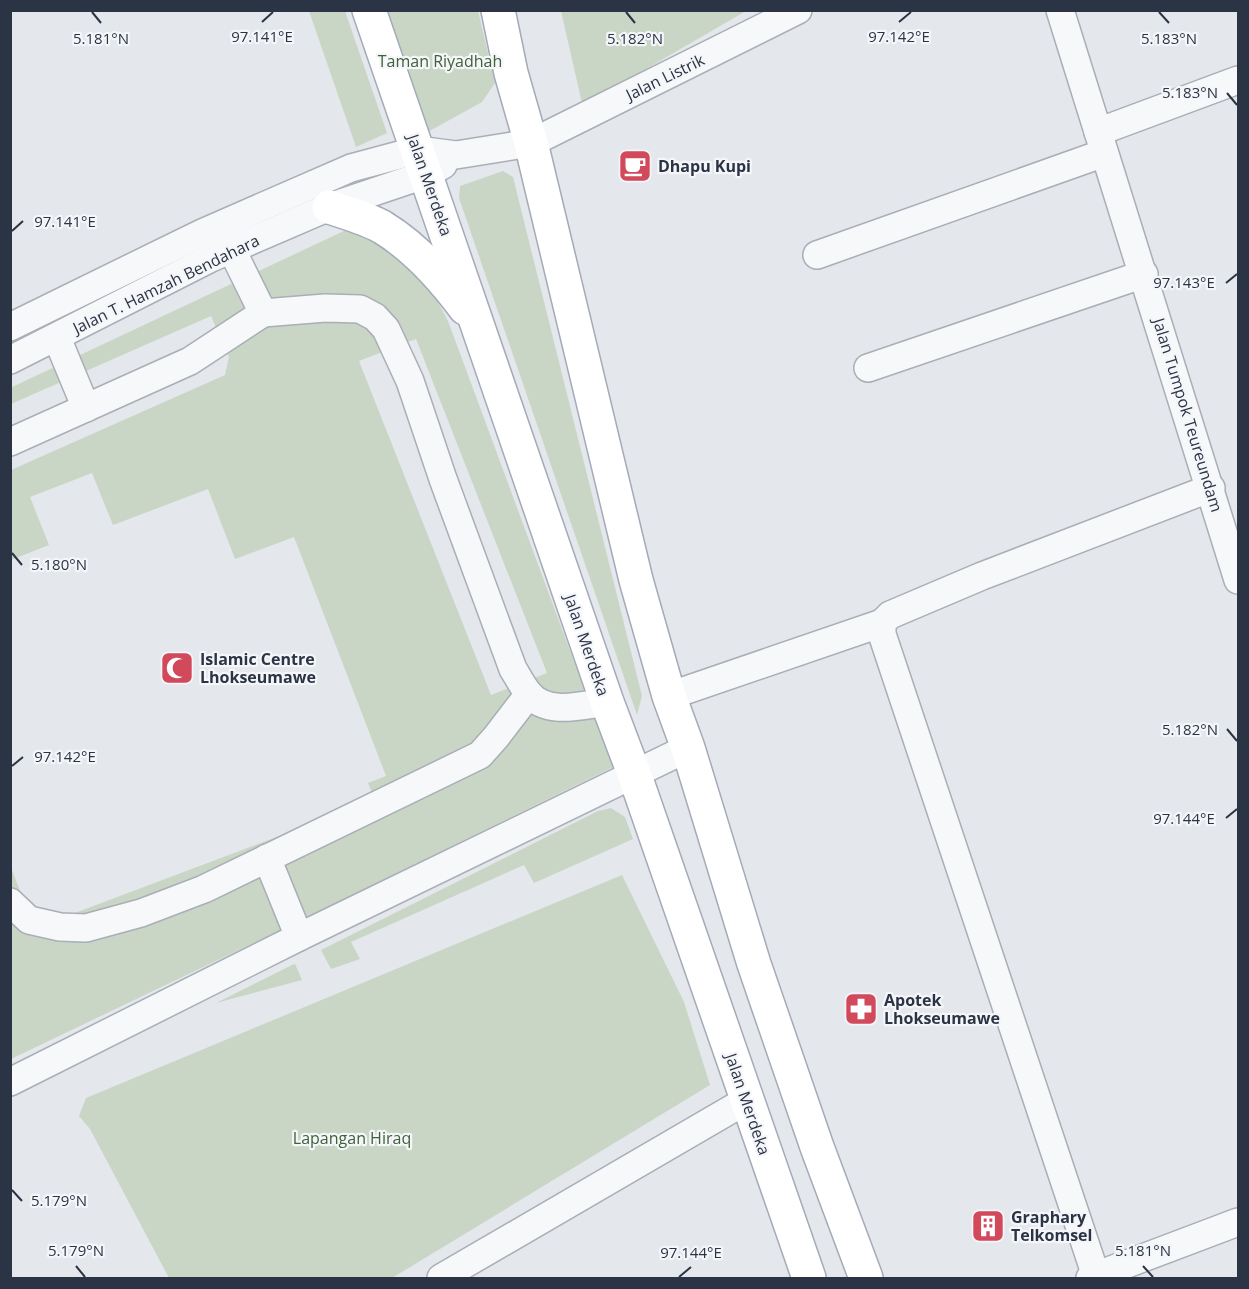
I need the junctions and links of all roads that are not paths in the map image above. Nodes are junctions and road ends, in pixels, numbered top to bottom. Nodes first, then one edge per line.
1 (369, 10) edge
2 (498, 10) edge
3 (798, 10) edge
4 (1060, 10) edge
5 (1239, 80) edge
6 (1101, 142) junction
7 (531, 143) junction
8 (423, 162) junction
9 (329, 207) junction
10 (232, 249) junction
11 (817, 255) dead end
12 (1144, 274) junction
13 (263, 313) junction
14 (478, 326) junction
15 (10, 327) edge
16 (57, 338) junction
17 (10, 360) edge
18 (868, 368) dead end
19 (86, 408) junction
20 (10, 442) edge
21 (1211, 488) junction
22 (1238, 573) edge
23 (882, 623) junction
24 (529, 694) junction
25 (669, 696) junction
26 (607, 702) junction
27 (688, 748) junction
28 (635, 776) junction
29 (267, 858) junction
30 (10, 902) edge
31 (299, 937) junction
32 (10, 1082) edge
33 (747, 1100) junction
34 (817, 1147) junction
35 (1239, 1222) edge
36 (1093, 1277) edge
37 (441, 1278) edge
38 (809, 1278) edge
39 (866, 1278) edge
40 (886, 1278) edge

1 - 8 main road, Jalan Merdeka
2 - 7 main road
3 - 7 street, Jalan Listrik
4 - 6 street, Jalan Tumpok Teureundam
5 - 6 street
6 - 11 street
6 - 12 street, Jalan Tumpok Teureundam
7 - 8 street, Jalan T. Hamzah Bendahara
7 - 25 main road
8 - 9 street, Jalan T. Hamzah Bendahara
8 - 14 main road, Jalan Merdeka
8 - 15 street, Jalan T. Hamzah Bendahara
9 - 10 street, Jalan T. Hamzah Bendahara
9 - 14 main road
10 - 13 street
10 - 16 street, Jalan T. Hamzah Bendahara
12 - 18 street
12 - 21 street, Jalan Tumpok Teureundam
13 - 19 street
13 - 24 street
14 - 26 main road, Jalan Merdeka
16 - 17 street, Jalan T. Hamzah Bendahara
16 - 19 street
19 - 20 street
21 - 22 street, Jalan Tumpok Teureundam
21 - 23 street
23 - 25 street
23 - 36 street
24 - 26 street
24 - 29 street
25 - 27 main road
26 - 28 main road, Jalan Merdeka
27 - 28 street
27 - 34 main road
28 - 31 street
28 - 33 main road, Jalan Merdeka
29 - 30 street
29 - 31 street
31 - 32 street
33 - 37 street
33 - 38 main road, Jalan Merdeka
34 - 39 main road
34 - 40 main road
35 - 36 street

